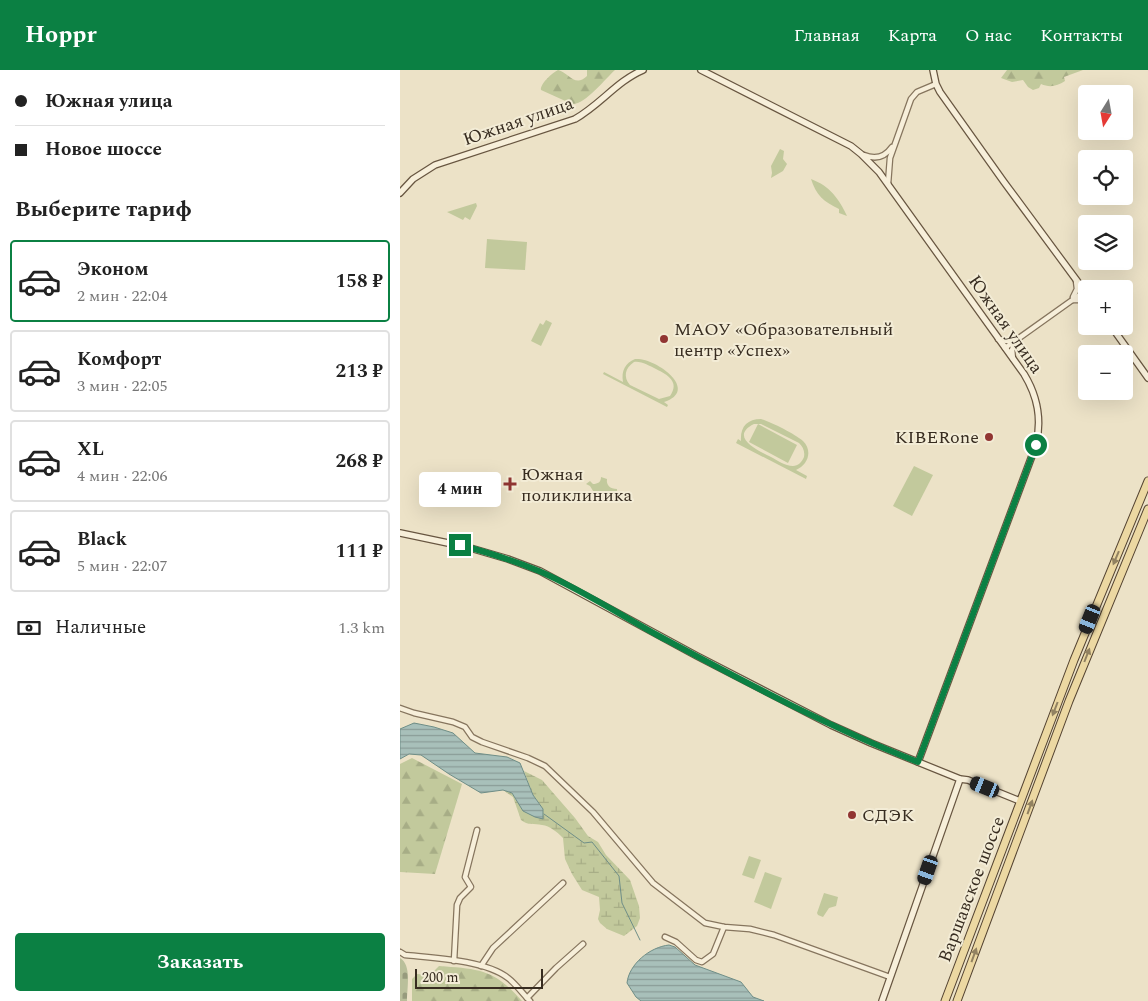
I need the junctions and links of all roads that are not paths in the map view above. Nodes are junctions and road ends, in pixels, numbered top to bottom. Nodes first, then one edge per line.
1 (643, 70) edge
2 (701, 70) edge
3 (932, 70) edge
4 (936, 84) junction
5 (895, 142) junction
6 (861, 154) junction
7 (890, 158) junction
8 (879, 172) junction
9 (888, 184) junction
10 (400, 193) edge
11 (1076, 280) junction
12 (1078, 282) edge
13 (1078, 297) edge
14 (1072, 300) junction
15 (1078, 300) edge
16 (1117, 335) edge
17 (998, 339) junction
18 (1016, 340) junction
19 (1005, 348) junction
20 (1013, 360) junction
21 (1148, 378) edge
22 (1148, 481) edge
23 (1148, 509) edge
24 (400, 533) edge
25 (400, 708) edge
26 (918, 762) junction
27 (960, 779) junction
28 (1020, 801) junction
29 (477, 830) dead end
30 (563, 883) dead end
31 (724, 927) junction
32 (665, 938) dead end
33 (583, 944) dead end
34 (400, 952) edge
35 (454, 961) junction
36 (481, 966) junction
37 (890, 976) junction
38 (529, 1000) edge
39 (882, 1001) edge
40 (945, 1001) edge
41 (957, 1001) edge

1 - 10 street, Южная улица
2 - 6 street, Южная улица
3 - 4 street
4 - 5 street
4 - 11 street
5 - 6 street
5 - 7 street
6 - 8 street, Южная улица
7 - 8 street
7 - 9 street
8 - 9 street, Южная улица
9 - 17 street, Южная улица
11 - 12 street
11 - 14 street
13 - 14 street
14 - 15 street
14 - 18 street
16 - 21 street
17 - 18 street
17 - 19 street, Южная улица
18 - 19 street
18 - 20 street
19 - 20 street, Южная улица
20 - 26 street, Южная улица
22 -> 28 main road, Варшавское шоссе
41 -> 23 main road, Варшавское шоссе
24 - 26 street
25 - 31 street
26 - 27 street
27 - 28 street
27 - 37 street
28 - 40 main road, Варшавское шоссе
29 - 35 street
30 - 36 street
31 - 32 street
31 - 37 street
33 - 38 street
34 - 35 street
35 - 36 street
36 - 38 street
37 - 39 street

